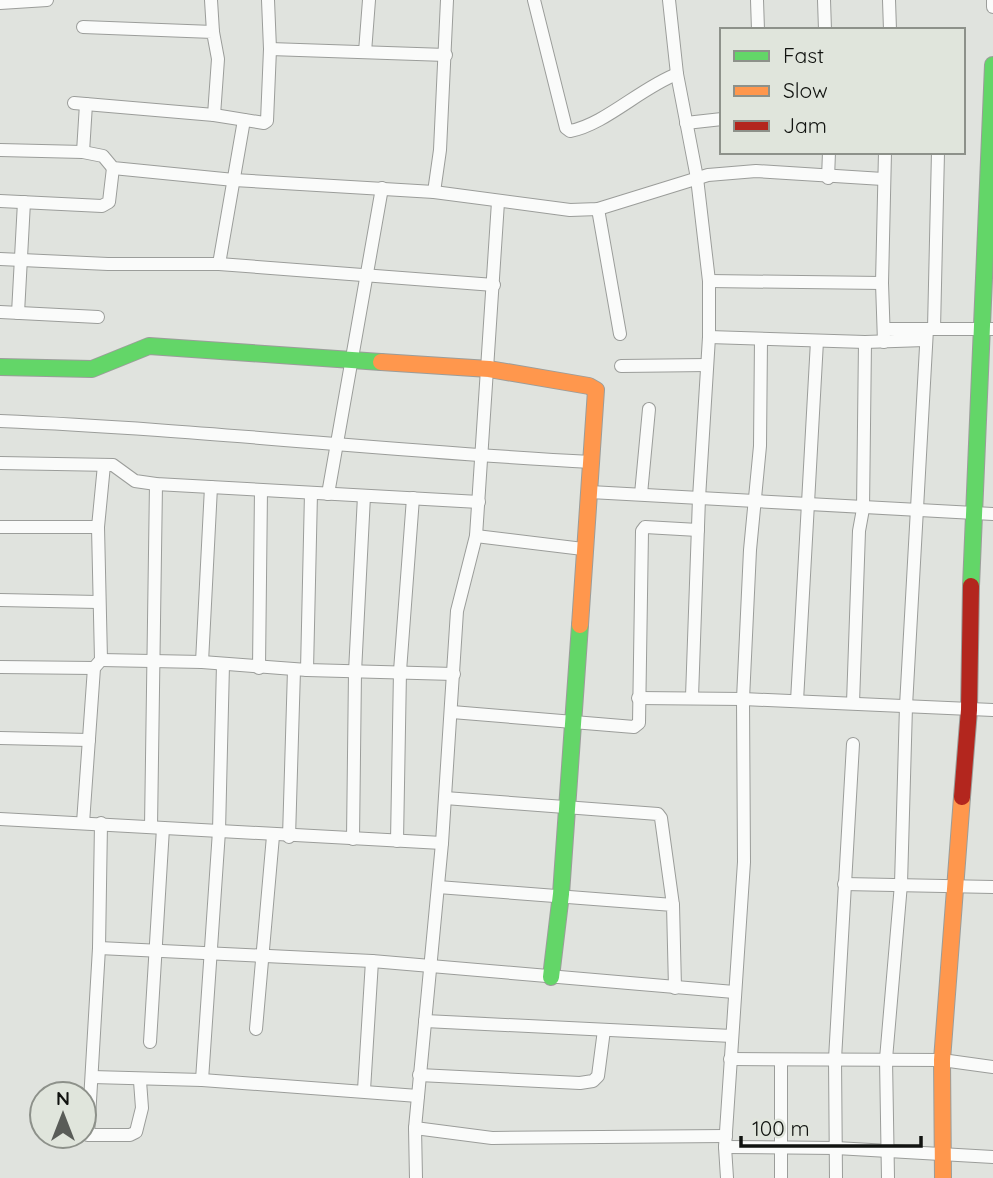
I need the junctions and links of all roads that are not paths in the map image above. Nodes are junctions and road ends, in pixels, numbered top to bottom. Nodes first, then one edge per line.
1 (47, 0) edge
2 (211, 0) edge
3 (268, 0) edge
4 (369, 0) edge
5 (447, 0) edge
6 (534, 0) edge
7 (669, 0) edge
8 (757, 0) edge
9 (824, 0) edge
10 (889, 0) edge
11 (993, 0) edge
12 (0, 4) edge
13 (993, 7) edge
14 (83, 27) dead end
15 (758, 28) edge
16 (825, 28) edge
17 (890, 28) edge
18 (213, 32) junction
19 (271, 49) junction
20 (365, 52) junction
21 (446, 55) junction
22 (993, 65) edge
23 (677, 74) junction
24 (214, 115) junction
25 (720, 119) edge
26 (244, 120) junction
27 (686, 123) junction
28 (0, 150) edge
29 (83, 152) junction
30 (829, 154) edge
31 (885, 154) edge
32 (938, 154) edge
33 (991, 157) edge
34 (113, 168) junction
35 (697, 178) junction
36 (828, 178) junction
37 (883, 179) junction
38 (234, 180) junction
39 (382, 188) junction
40 (434, 192) junction
41 (0, 201) edge
42 (24, 202) junction
43 (498, 202) junction
44 (598, 209) junction
45 (0, 259) edge
46 (20, 260) junction
47 (219, 264) junction
48 (364, 275) junction
49 (709, 281) junction
50 (882, 283) junction
51 (495, 285) junction
52 (0, 312) edge
53 (18, 313) junction
54 (97, 317) dead end
55 (988, 329) edge
56 (928, 332) junction
57 (620, 334) dead end
58 (884, 335) junction
59 (709, 337) junction
60 (761, 339) junction
61 (817, 341) junction
62 (865, 342) junction
63 (350, 358) junction
64 (707, 365) junction
65 (621, 366) dead end
66 (0, 367) edge
67 (489, 369) junction
68 (649, 409) dead end
69 (0, 421) edge
70 (338, 446) junction
71 (483, 457) junction
72 (591, 462) junction
73 (0, 463) edge
74 (104, 465) junction
75 (156, 484) junction
76 (211, 487) junction
77 (261, 490) junction
78 (590, 492) junction
79 (311, 493) junction
80 (328, 494) junction
81 (641, 494) junction
82 (364, 496) junction
83 (413, 498) junction
84 (699, 498) junction
85 (479, 502) junction
86 (753, 502) junction
87 (809, 506) junction
88 (863, 509) junction
89 (916, 511) junction
90 (972, 513) junction
91 (993, 514) edge
92 (0, 527) edge
93 (98, 527) junction
94 (698, 530) junction
95 (476, 536) junction
96 (583, 549) junction
97 (0, 600) edge
98 (97, 602) junction
99 (152, 660) junction
100 (202, 662) junction
101 (98, 664) junction
102 (223, 664) junction
103 (0, 667) edge
104 (259, 667) junction
105 (301, 670) junction
106 (400, 671) junction
107 (355, 672) junction
108 (454, 674) junction
109 (692, 697) junction
110 (638, 698) junction
111 (743, 699) junction
112 (797, 701) junction
113 (853, 703) junction
114 (906, 706) junction
115 (969, 710) junction
116 (993, 710) edge
117 (452, 712) junction
118 (570, 722) junction
119 (0, 738) edge
120 (89, 740) junction
121 (853, 744) dead end
122 (445, 798) junction
123 (565, 809) junction
124 (0, 819) edge
125 (83, 822) junction
126 (101, 823) junction
127 (157, 828) junction
128 (219, 831) junction
129 (273, 836) junction
130 (289, 837) junction
131 (353, 839) junction
132 (397, 841) junction
133 (442, 844) junction
134 (844, 884) junction
135 (901, 884) junction
136 (438, 887) junction
137 (955, 887) junction
138 (993, 887) edge
139 (561, 894) junction
140 (673, 905) junction
141 (99, 948) junction
142 (158, 950) junction
143 (210, 953) junction
144 (264, 954) junction
145 (372, 961) junction
146 (431, 966) junction
147 (551, 977) junction
148 (675, 988) junction
149 (734, 992) junction
150 (425, 1021) junction
151 (256, 1029) dead end
152 (604, 1030) junction
153 (732, 1036) junction
154 (150, 1042) dead end
155 (730, 1059) junction
156 (835, 1059) junction
157 (886, 1059) junction
158 (942, 1060) junction
159 (781, 1061) junction
160 (993, 1067) edge
161 (419, 1075) junction
162 (92, 1077) junction
163 (202, 1080) junction
164 (140, 1081) junction
165 (364, 1090) junction
166 (418, 1096) junction
167 (415, 1128) junction
168 (726, 1141) junction
169 (781, 1147) junction
170 (836, 1148) junction
171 (888, 1152) junction
172 (944, 1154) junction
173 (993, 1157) edge
174 (416, 1178) edge
175 (727, 1178) edge
176 (782, 1178) edge
177 (836, 1178) edge
178 (888, 1178) edge
179 (943, 1178) edge

1 - 12 street
2 - 18 street
3 - 19 street
4 - 20 street
5 - 21 street
6 - 23 street
7 - 23 street
8 - 15 street
9 - 16 street
10 - 17 street
11 - 13 street
14 - 18 street
18 - 24 street
19 - 20 street
19 - 26 street
20 - 21 street
21 - 40 street
22 - 33 street
23 - 27 street
24 - 26 street
24 - 29 street
25 - 27 street
26 - 38 street
27 - 35 street
28 - 29 street
29 - 34 street
30 - 36 street
31 - 37 street
32 - 56 street
33 - 55 street
34 - 38 street
34 - 42 street
35 - 36 street
35 - 44 street
35 - 49 street
36 - 37 street
37 - 50 street
38 - 39 street
38 - 47 street
39 - 40 street
39 - 48 street
40 - 43 street
41 - 42 street
42 - 46 street
43 - 44 street
43 - 51 street
44 - 57 street
45 - 46 street
46 - 47 street
46 - 53 street
47 - 48 street
48 - 51 street
48 - 63 street
49 - 50 street
49 - 59 street
50 - 58 street
51 - 67 street
52 - 53 street
53 - 54 street
55 - 56 street
55 - 90 street
56 - 58 street
56 - 89 street
58 - 62 street
59 - 60 street
59 - 64 street
60 - 61 street
60 - 86 street
61 - 62 street
61 - 87 street
62 - 88 street
63 - 66 street
63 - 67 street
63 - 70 street
64 - 65 street
64 - 84 street
67 - 71 street
67 - 72 street
68 - 81 street
69 - 70 street
70 - 71 street
70 - 80 street
71 - 72 street
71 - 85 street
72 - 78 street
73 - 74 street
74 - 75 street
74 - 93 street
75 - 76 street
75 - 99 street
76 - 77 street
76 - 100 street
77 - 79 street
77 - 104 street
78 - 81 street
78 - 96 street
79 - 80 street
79 - 105 street
80 - 82 street
81 - 84 street
82 - 83 street
82 - 107 street
83 - 85 street
83 - 106 street
84 - 86 street
84 - 94 street
85 - 95 street
86 - 87 street
86 - 111 street
87 - 88 street
87 - 112 street
88 - 89 street
88 - 113 street
89 - 90 street
89 - 114 street
90 - 91 street
90 - 115 street
92 - 93 street
93 - 98 street
94 - 109 street
94 - 110 street
95 - 96 street
95 - 108 street
96 - 118 street
97 - 98 street
98 - 101 street
99 - 100 street
99 - 101 street
99 - 127 street
100 - 102 street
101 - 103 street
101 - 120 street
102 - 104 street
102 - 128 street
104 - 105 street
105 - 107 street
105 - 130 street
106 - 107 street
106 - 108 street
106 - 132 street
107 - 131 street
108 - 117 street
109 - 110 street
109 - 111 street
110 - 118 street
111 - 112 street
111 - 149 street
112 - 113 street
113 - 114 street
114 - 115 street
114 - 135 street
115 - 116 street
115 - 137 street
117 - 118 street
117 - 122 street
118 - 123 street
119 - 120 street
120 - 125 street
121 - 134 street
122 - 123 street
122 - 133 street
123 - 139 street
123 - 140 street
124 - 125 street
125 - 126 street
126 - 127 street
126 - 141 street
127 - 128 street
127 - 142 street
128 - 129 street
128 - 143 street
129 - 130 street
129 - 144 street
130 - 131 street
131 - 132 street
132 - 133 street
133 - 136 street
134 - 135 street
134 - 156 street
135 - 137 street
135 - 157 street
136 - 139 street
136 - 146 street
137 - 138 street
137 - 158 street
139 - 140 street
139 - 147 street
140 - 148 street
141 - 142 street
141 - 162 street
142 - 143 street
142 - 154 street
143 - 144 street
143 - 163 street
144 - 145 street
144 - 151 street
145 - 146 street
145 - 165 street
146 - 147 street
146 - 150 street
147 - 148 street
148 - 149 street
149 - 153 street
150 - 152 street
150 - 161 street
152 - 153 street
152 - 161 street
153 - 155 street
155 - 159 street
155 - 168 street
156 - 157 street
156 - 159 street
156 - 170 street
157 - 158 street
157 - 171 street
158 - 160 street
158 - 172 street
159 - 169 street
161 - 166 street
162 - 164 street
162 - 164 street
163 - 164 street
163 - 165 street
165 - 166 street
166 - 167 street
167 - 168 street
167 - 174 street
168 - 169 street
168 - 175 street
169 - 170 street
169 - 176 street
170 - 171 street
170 - 177 street
171 - 172 street
171 - 178 street
172 - 173 street
172 - 179 street

